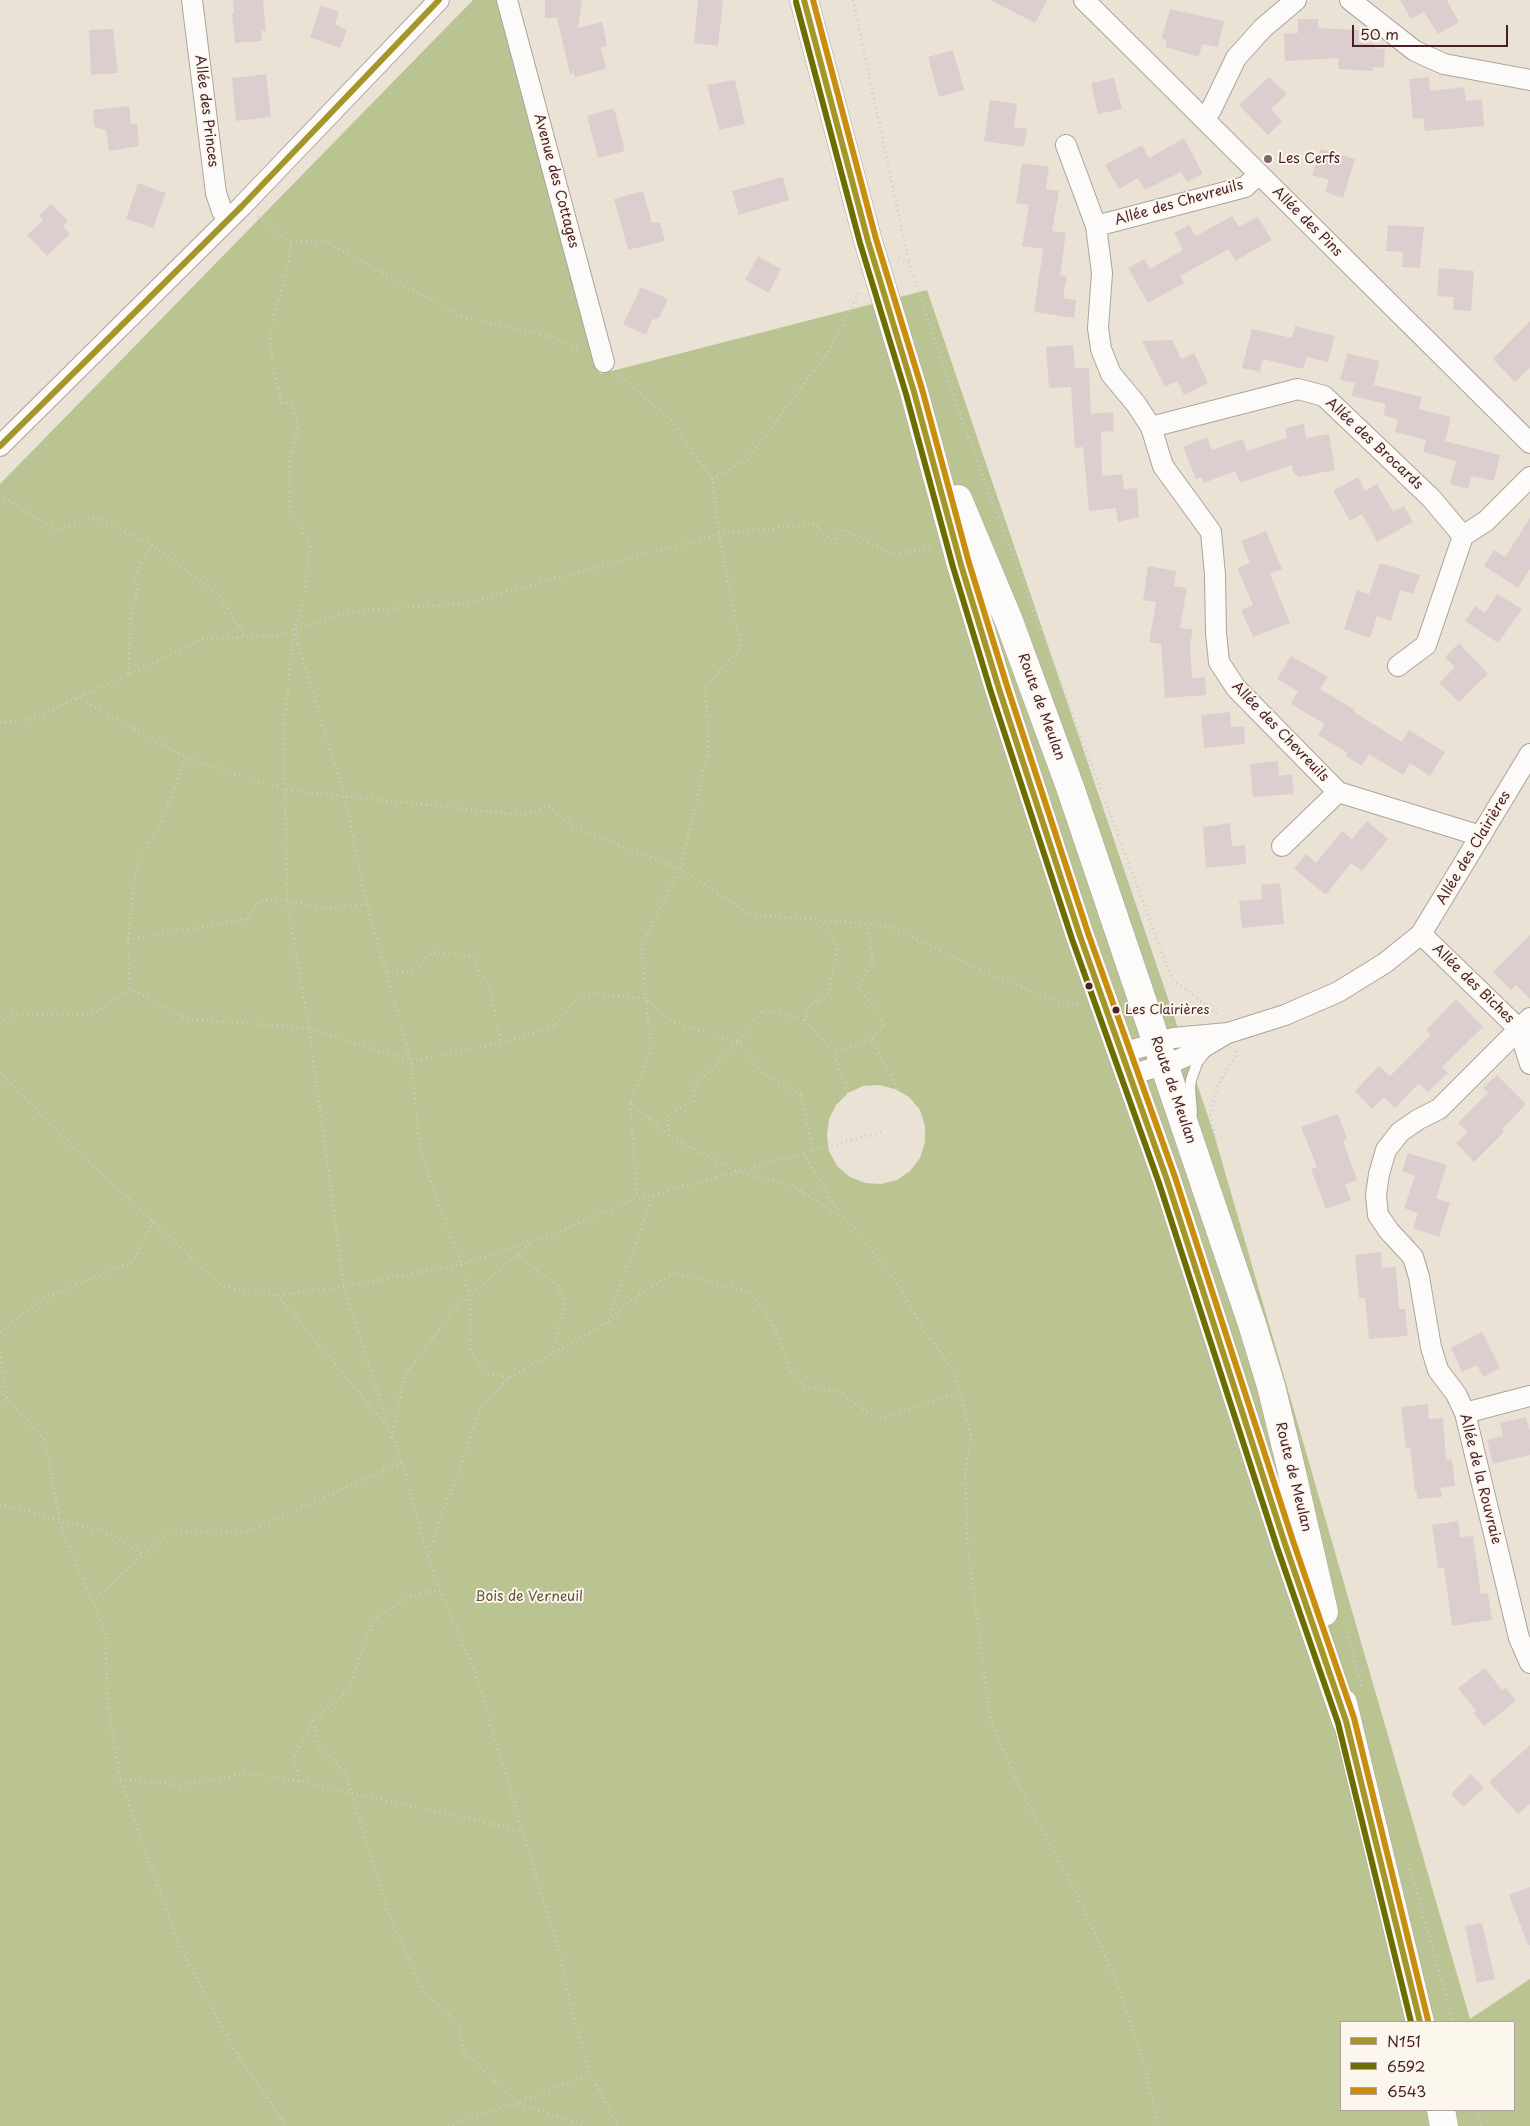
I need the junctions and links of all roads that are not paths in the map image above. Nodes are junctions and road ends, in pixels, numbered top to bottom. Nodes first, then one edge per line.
1 (192, 0) edge
2 (439, 0) edge
3 (507, 0) edge
4 (804, 0) edge
5 (824, 0) edge
6 (1084, 0) edge
7 (1296, 0) edge
8 (1350, 0) edge
9 (1530, 80) edge
10 (1203, 118) junction
11 (1066, 145) dead end
12 (846, 154) junction
13 (1259, 174) junction
14 (235, 212) junction
15 (1096, 226) junction
16 (604, 362) road end
17 (914, 392) junction
18 (1151, 427) junction
19 (1530, 443) edge
20 (0, 446) edge
21 (1530, 477) edge
22 (1463, 536) junction
23 (1398, 666) dead end
24 (1530, 754) edge
25 (1338, 792) junction
26 (1481, 836) junction
27 (1282, 846) dead end
28 (1422, 934) junction
29 (1524, 1024) edge
30 (1221, 1037) junction
31 (1161, 1054) junction
32 (1126, 1064) junction
33 (1530, 1064) edge
34 (1209, 1197) junction
35 (1530, 1396) edge
36 (1465, 1413) junction
37 (1530, 1663) edge
38 (1346, 1721) junction
39 (1420, 2021) edge
40 (1440, 2111) edge
41 (1444, 2126) edge

1 - 14 street, Allée des Princes
2 - 14 street
3 - 16 street, Avenue des Cottages
4 - 12 main road, Route de Meulan
5 - 12 main road, Route de Meulan
6 - 10 street, Allée des Pins
7 - 10 street
8 - 9 street
10 - 13 street, Allée des Pins
11 - 15 street, Allée des Chevreuils
12 - 17 main road, Route de Meulan
13 - 15 street, Allée des Chevreuils
13 - 19 street, Allée des Pins
14 - 20 street
15 - 18 street, Allée des Chevreuils
17 - 31 main road, Route de Meulan
17 - 32 main road, Route de Meulan
18 - 22 street, Allée des Brocards
18 - 25 street, Allée des Chevreuils
21 - 22 street
22 - 23 street
24 - 26 street, Allée des Clairières
25 - 26 street, Allée des Chevreuils
25 - 27 street, Allée des Chevreuils
26 - 28 street, Allée des Clairières
28 - 29 street, Allée des Biches
28 - 30 street, Allée des Clairières
29 - 33 street, Allée des Biches
29 - 36 street, Allée de la Rouvraie
30 - 31 street, Allée des Clairières
30 - 34 lane
31 - 32 street, Allée des Clairières
31 - 34 main road, Route de Meulan
32 - 38 main road, Route de Meulan
34 - 38 main road, Route de Meulan
35 - 36 street
36 - 37 street, Allée de la Rouvraie
38 - 39 main road, Route de Meulan
40 - 41 main road

